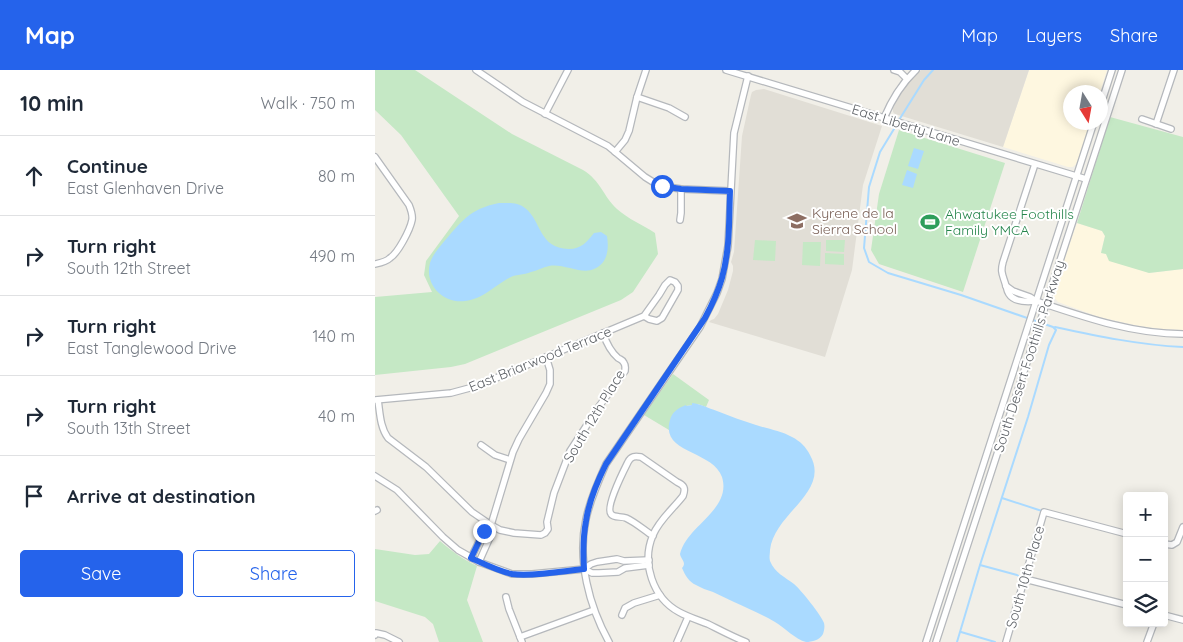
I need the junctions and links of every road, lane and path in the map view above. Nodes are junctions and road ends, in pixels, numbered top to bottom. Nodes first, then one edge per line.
1 (568, 70) edge
2 (646, 70) edge
3 (726, 70) edge
4 (893, 70) edge
5 (916, 70) edge
6 (1112, 70) edge
7 (1122, 70) edge
8 (1174, 70) edge
9 (480, 71) edge
10 (748, 76) junction
11 (907, 79) junction
12 (1107, 85) edge
13 (637, 97) junction
14 (545, 114) junction
15 (685, 117) dead end
16 (887, 119) junction
17 (1142, 119) dead end
18 (1156, 124) junction
19 (1171, 129) dead end
20 (1091, 130) edge
21 (615, 152) junction
22 (375, 158) edge
23 (1035, 164) junction
24 (1077, 176) junction
25 (1086, 179) junction
26 (681, 189) junction
27 (730, 191) junction
28 (680, 220) dead end
29 (375, 264) edge
30 (1036, 301) junction
31 (1045, 304) junction
32 (644, 316) junction
33 (603, 333) junction
34 (1183, 334) edge
35 (546, 358) junction
36 (377, 400) edge
37 (481, 445) dead end
38 (510, 460) junction
39 (984, 460) junction
40 (994, 462) junction
41 (375, 476) edge
42 (491, 525) junction
43 (1183, 527) edge
44 (1123, 533) edge
45 (653, 536) junction
46 (480, 539) junction
47 (488, 543) junction
48 (1168, 545) edge
49 (471, 558) junction
50 (608, 561) junction
51 (479, 562) junction
52 (649, 563) junction
53 (584, 569) junction
54 (609, 572) junction
55 (1025, 579) junction
56 (660, 595) junction
57 (506, 597) dead end
58 (1123, 604) edge
59 (594, 610) junction
60 (621, 615) dead end
61 (1168, 616) edge
62 (689, 617) junction
63 (1183, 620) edge
64 (1153, 627) edge
65 (375, 634) edge
66 (521, 639) edge
67 (739, 641) edge
68 (399, 642) edge
69 (609, 642) edge
70 (677, 642) edge
71 (746, 642) edge
72 (926, 642) edge
73 (936, 642) edge
74 (1006, 642) edge
75 (1147, 642) edge

1 - 14 street
2 - 13 street
3 - 10 street, East Liberty Lane
4 - 11 street
5 - 11 street
6 - 12 street
7 - 25 street, South Desert Foothills Parkway
8 - 18 street
9 - 14 street
10 - 16 street, East Liberty Lane
10 - 27 street
11 - 16 street
13 - 15 street
13 - 21 street
14 - 21 street
16 - 23 street, East Liberty Lane
17 - 18 street
18 - 19 street
20 - 24 street, South Desert Foothills Parkway
21 - 26 street
22 - 29 street
23 - 24 street, East Liberty Lane
23 - 30 street
24 - 25 street, East Liberty Lane
24 - 30 street, South Desert Foothills Parkway
25 - 31 street, South Desert Foothills Parkway
26 - 27 street
26 - 28 street
27 - 53 street
30 - 31 street
30 - 39 street, South Desert Foothills Parkway
31 - 34 street
31 - 40 street, South Desert Foothills Parkway
32 - 32 street, East Briarwood Terrace
32 - 33 street, East Briarwood Terrace
33 - 35 street, East Briarwood Terrace
33 - 42 street, South 12th Place
35 - 36 street, East Briarwood Terrace
35 - 38 street
36 - 42 street
37 - 38 street
38 - 42 street
39 - 40 street
39 - 72 street, South Desert Foothills Parkway
40 - 73 street, South Desert Foothills Parkway
41 - 49 street
42 - 46 street
42 - 47 street
43 - 48 street
44 - 55 street, South 10th Place
45 - 45 street
45 - 52 street
46 - 47 street
46 - 49 street
47 - 51 street
49 - 51 street
50 - 52 street
50 - 53 street
50 - 54 street
51 - 53 street
52 - 54 street
52 - 56 street
53 - 54 street
53 - 59 street
55 - 58 street
55 - 74 street, South 10th Place
56 - 60 street
56 - 62 street
57 - 66 street
59 - 66 street
59 - 69 street
61 - 63 street
62 - 67 street
62 - 70 street
64 - 75 street
65 - 68 street
67 - 71 street

